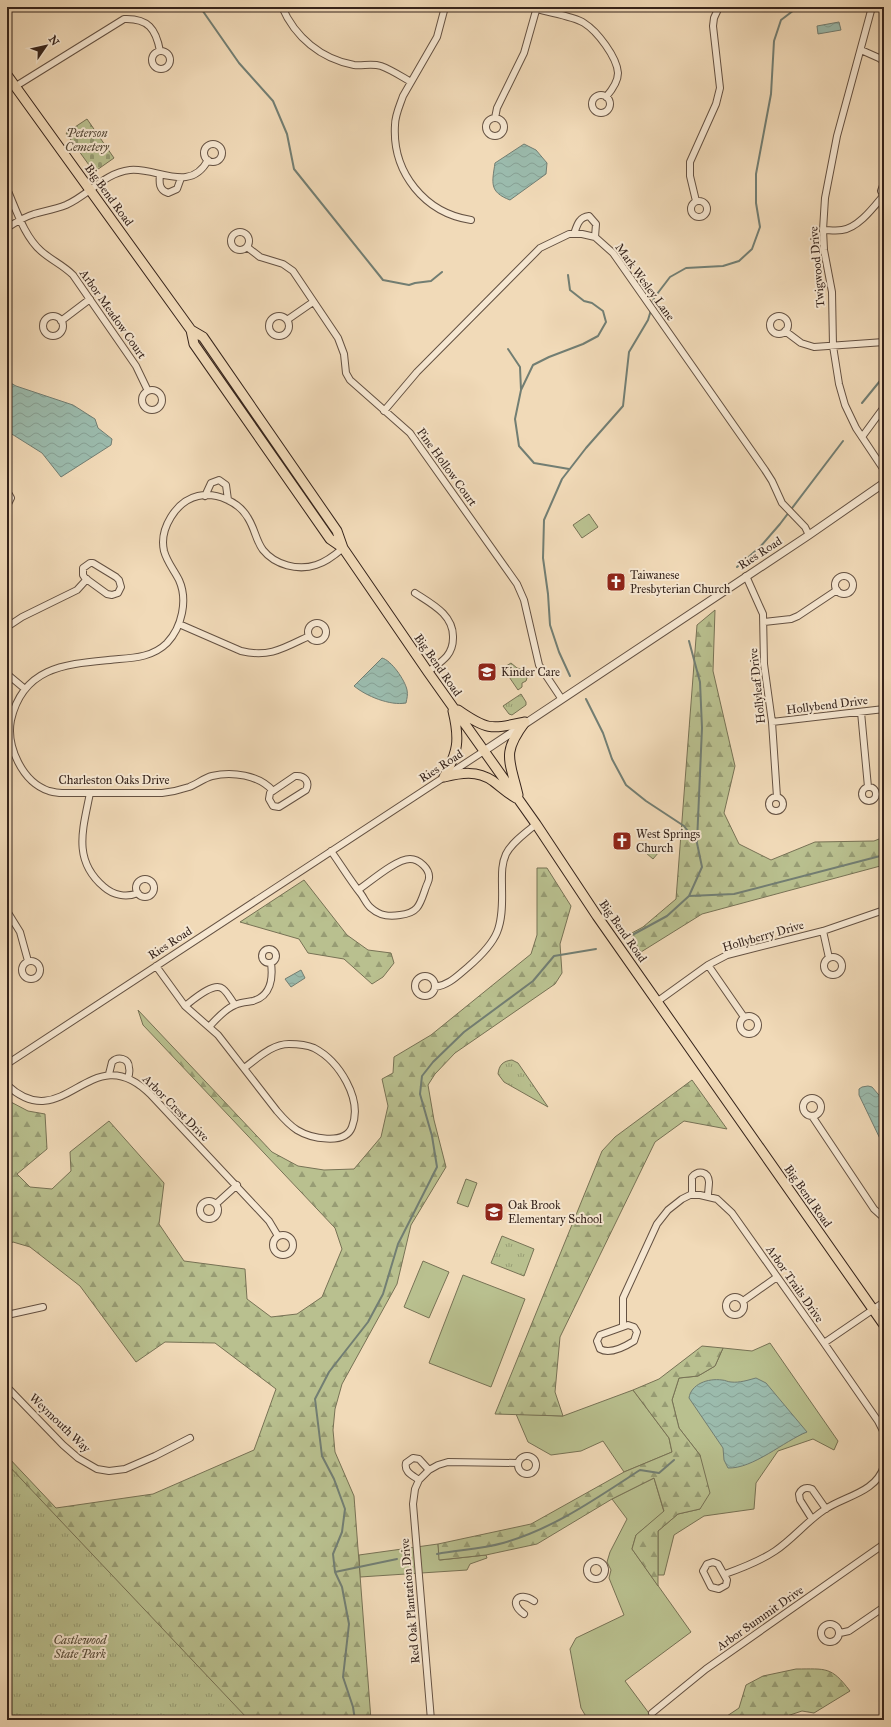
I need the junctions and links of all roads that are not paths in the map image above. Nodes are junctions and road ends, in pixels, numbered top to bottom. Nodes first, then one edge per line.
1 (282, 7) edge
2 (445, 7) edge
3 (719, 7) edge
4 (872, 7) edge
5 (537, 8) edge
6 (861, 50) junction
7 (160, 52) dead end
8 (884, 62) edge
9 (7, 75) edge
10 (411, 82) junction
11 (16, 86) junction
12 (606, 97) dead end
13 (495, 118) dead end
14 (208, 160) dead end
15 (160, 174) junction
16 (180, 178) junction
17 (884, 183) edge
18 (7, 189) edge
19 (90, 190) junction
20 (884, 196) edge
21 (696, 201) dead end
22 (21, 219) junction
23 (472, 220) dead end
24 (7, 228) edge
25 (823, 230) junction
26 (574, 234) junction
27 (595, 237) junction
28 (247, 247) dead end
29 (90, 299) junction
30 (313, 302) junction
31 (288, 320) dead end
32 (61, 321) dead end
33 (785, 331) dead end
34 (884, 342) edge
35 (833, 346) junction
36 (148, 391) dead end
37 (884, 407) edge
38 (384, 411) junction
39 (862, 437) junction
40 (884, 470) edge
41 (884, 483) edge
42 (7, 491) edge
43 (205, 496) junction
44 (228, 500) junction
45 (7, 506) edge
46 (809, 535) junction
47 (343, 548) junction
48 (746, 576) junction
49 (86, 579) junction
50 (837, 590) dead end
51 (415, 593) dead end
52 (764, 622) junction
53 (178, 624) junction
54 (7, 627) edge
55 (309, 636) dead end
56 (428, 672) junction
57 (7, 674) edge
58 (25, 689) junction
59 (561, 698) junction
60 (452, 706) junction
61 (884, 709) edge
62 (861, 712) junction
63 (525, 722) junction
64 (772, 722) junction
65 (484, 751) junction
66 (444, 777) junction
67 (868, 787) dead end
68 (273, 791) junction
69 (90, 793) junction
70 (778, 797) dead end
71 (519, 800) junction
72 (536, 824) junction
73 (331, 851) junction
74 (358, 890) junction
75 (138, 893) dead end
76 (884, 910) edge
77 (7, 911) edge
78 (823, 930) junction
79 (829, 958) dead end
80 (28, 961) dead end
81 (271, 963) dead end
82 (708, 965) junction
83 (156, 966) junction
84 (435, 987) dead end
85 (658, 1002) junction
86 (235, 1005) junction
87 (185, 1006) junction
88 (744, 1017) dead end
89 (209, 1027) junction
90 (7, 1064) edge
91 (244, 1068) junction
92 (109, 1074) junction
93 (128, 1078) junction
94 (7, 1085) edge
95 (812, 1116) dead end
96 (237, 1185) junction
97 (692, 1195) junction
98 (708, 1196) junction
99 (216, 1204) dead end
100 (884, 1218) edge
101 (278, 1236) dead end
102 (777, 1277) junction
103 (743, 1301) dead end
104 (884, 1302) edge
105 (43, 1307) dead end
106 (873, 1309) junction
107 (7, 1315) edge
108 (884, 1325) edge
109 (623, 1326) junction
110 (824, 1343) junction
111 (7, 1387) edge
112 (884, 1433) edge
113 (190, 1438) dead end
114 (518, 1463) dead end
115 (884, 1467) edge
116 (429, 1470) junction
117 (419, 1480) junction
118 (826, 1509) junction
119 (812, 1519) junction
120 (884, 1544) edge
121 (725, 1574) junction
122 (534, 1601) dead end
123 (884, 1606) edge
124 (524, 1614) dead end
125 (840, 1633) dead end
126 (652, 1713) dead end
127 (431, 1720) edge

1 - 10 street
2 - 10 street
3 - 21 street
4 - 6 street, Twigwood Drive
5 - 12 street
5 - 13 street
6 - 8 street
6 - 25 street, Twigwood Drive
7 - 11 street
9 - 11 main road, Big Bend Road
10 - 23 street
11 - 19 main road, Big Bend Road
14 - 16 street
15 - 16 street
15 - 16 street
15 - 19 street
17 - 20 street
18 - 22 street, Arbor Meadow Court
19 - 22 street
19 - 47 main road, Big Bend Road
20 - 25 street
22 - 24 street
22 - 29 street, Arbor Meadow Court
25 - 35 street, Twigwood Drive
26 - 27 street
26 - 27 street
26 - 38 street
27 - 46 street, Mark Wesley Lane
28 - 30 street, Pine Hollow Court
29 - 32 street
29 - 36 street, Arbor Meadow Court
30 - 31 street
30 - 38 street, Pine Hollow Court
33 - 35 street
34 - 35 street
35 - 39 street, Twigwood Drive
37 - 39 street
38 - 59 street, Pine Hollow Court
39 - 40 street, Twigwood Drive
41 - 46 street, Ries Road
42 - 45 street
43 - 44 street, Charleston Oaks Drive
43 - 44 street
43 - 53 street, Charleston Oaks Drive
44 - 47 street, Charleston Oaks Drive
46 - 48 street, Ries Road
47 - 56 main road, Big Bend Road
48 - 52 street, Hollyleaf Drive
48 - 59 street, Ries Road
49 - 49 street
49 - 54 street
50 - 52 street
51 - 56 street
52 - 64 street, Hollyleaf Drive
53 - 55 street
53 - 58 street, Charleston Oaks Drive
56 - 60 main road, Big Bend Road
57 - 58 street
58 - 69 street, Charleston Oaks Drive
59 - 63 street, Ries Road
60 - 63 main road
60 - 65 main road, Big Bend Road
60 - 66 main road
61 - 62 street, Hollybend Drive
62 - 64 street, Hollybend Drive
62 - 67 street
63 - 65 street, Ries Road
63 - 71 main road
64 - 70 street, Hollyleaf Drive
65 - 66 street, Ries Road
65 - 71 main road, Big Bend Road
66 - 71 main road
66 - 73 street, Ries Road
68 - 68 street
68 - 69 street, Charleston Oaks Drive
69 - 75 street
71 - 72 main road, Big Bend Road
72 - 84 street
72 - 85 main road, Big Bend Road
73 - 74 street
73 - 83 street, Ries Road
74 - 74 street
76 - 78 street, Hollyberry Drive
77 - 80 street
78 - 79 street
78 - 82 street, Hollyberry Drive
81 - 86 street
82 - 85 street, Hollyberry Drive
82 - 88 street
83 - 87 street
83 - 90 street, Ries Road
85 - 106 main road, Big Bend Road
86 - 87 street
86 - 89 street
87 - 89 street
89 - 91 street
91 - 91 street
92 - 93 street, Arbor Crest Drive
92 - 93 street
92 - 94 street
93 - 96 street, Arbor Crest Drive
95 - 100 street
96 - 99 street
96 - 101 street, Arbor Crest Drive
97 - 98 street, Arbor Trails Drive
97 - 98 street
97 - 109 street, Arbor Trails Drive
98 - 102 street, Arbor Trails Drive
102 - 103 street
102 - 110 street, Arbor Trails Drive
104 - 106 street
105 - 107 street
106 - 108 main road, Big Bend Road
106 - 110 street
109 - 109 street
110 - 112 street, Arbor Trails Drive
111 - 113 street, Weymouth Way
114 - 116 street, Red Oak Plantation Drive
115 - 118 street
116 - 117 street, Red Oak Plantation Drive
116 - 117 street
117 - 127 street, Red Oak Plantation Drive
118 - 119 street
118 - 119 street
119 - 121 street
120 - 126 street, Arbor Summit Drive
121 - 121 street
122 - 124 street
123 - 125 street

